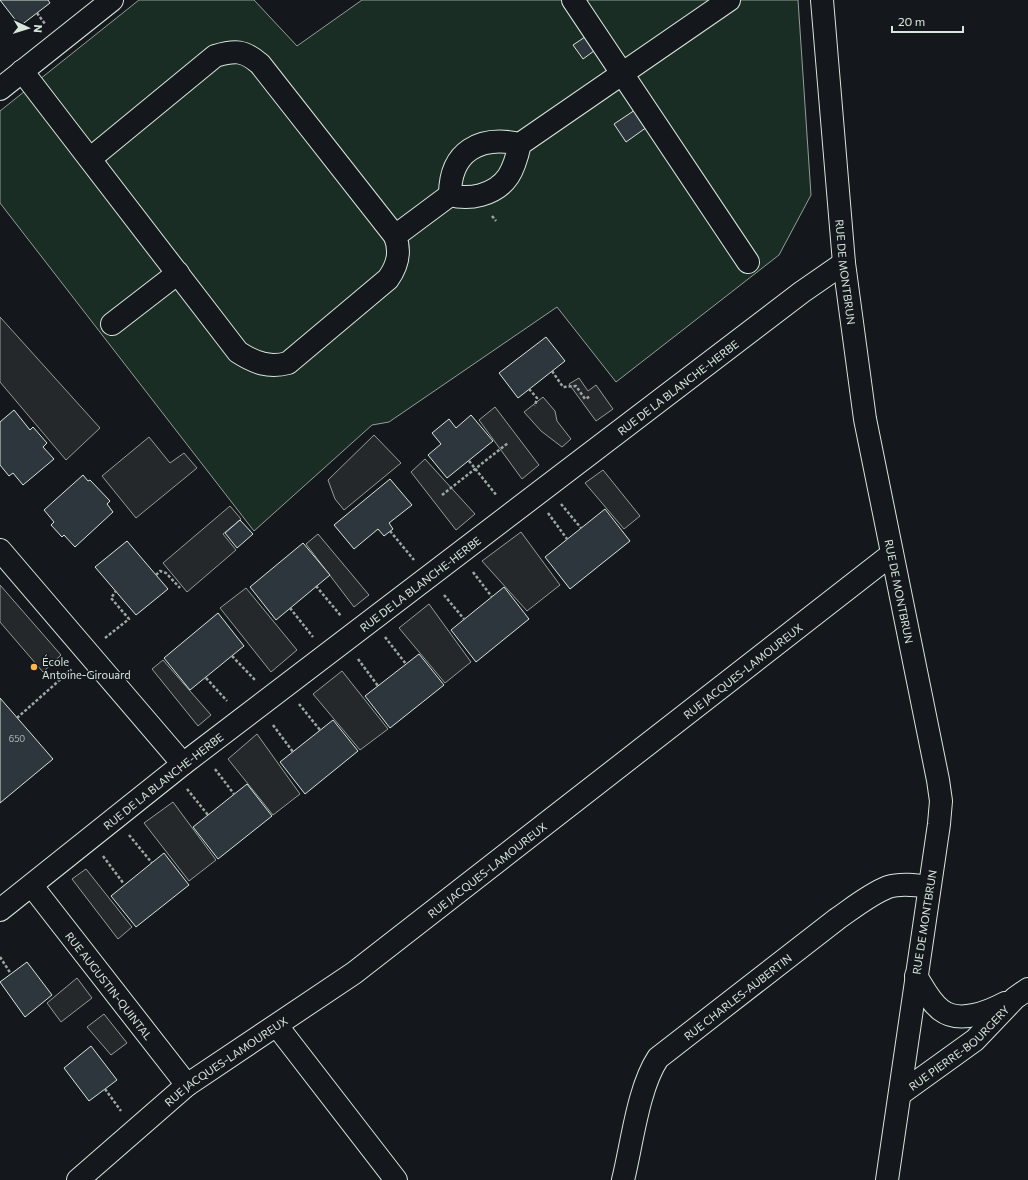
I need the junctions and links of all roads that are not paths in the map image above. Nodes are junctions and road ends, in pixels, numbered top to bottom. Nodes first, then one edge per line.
1 (112, 0) edge
2 (573, 0) edge
3 (729, 0) edge
4 (822, 0) edge
5 (22, 71) junction
6 (622, 74) junction
7 (0, 89) edge
8 (520, 144) junction
9 (91, 158) junction
10 (450, 195) junction
11 (394, 236) junction
12 (748, 262) dead end
13 (844, 263) junction
14 (178, 273) junction
15 (112, 324) dead end
16 (0, 550) edge
17 (892, 554) junction
18 (183, 764) junction
19 (32, 886) junction
20 (929, 887) junction
21 (0, 910) edge
22 (916, 976) junction
23 (1022, 994) edge
24 (277, 1026) junction
25 (187, 1085) junction
26 (900, 1094) junction
27 (78, 1180) edge
28 (396, 1180) edge
29 (623, 1180) edge
30 (887, 1180) edge

1 - 5 street
2 - 6 street
3 - 6 street
4 - 13 street, RUE DE MONTBRUN
5 - 7 street
5 - 9 street
6 - 8 street
6 - 12 street
8 - 10 street
8 - 10 street
9 - 11 street
9 - 14 street
10 - 11 street
11 - 14 street
13 - 17 street, RUE DE MONTBRUN
13 - 18 street, RUE DE LA BLANCHE-HERBE
14 - 15 street
16 - 18 street
17 - 20 street, RUE DE MONTBRUN
17 - 24 street, RUE JACQUES-LAMOUREUX
18 - 19 street, RUE DE LA BLANCHE-HERBE
19 - 21 street, RUE DE LA BLANCHE-HERBE
19 - 25 street, RUE AUGUSTIN-QUINTAL
20 - 22 street, RUE DE MONTBRUN
20 - 29 street, RUE CHARLES-AUBERTIN
22 - 23 street, RUE PIERRE-BOURGERY
22 - 26 street, RUE DE MONTBRUN
23 - 26 street, RUE PIERRE-BOURGERY
24 - 25 street, RUE JACQUES-LAMOUREUX
24 - 28 street
25 - 27 street, RUE JACQUES-LAMOUREUX
26 - 30 street, RUE DE MONTBRUN

